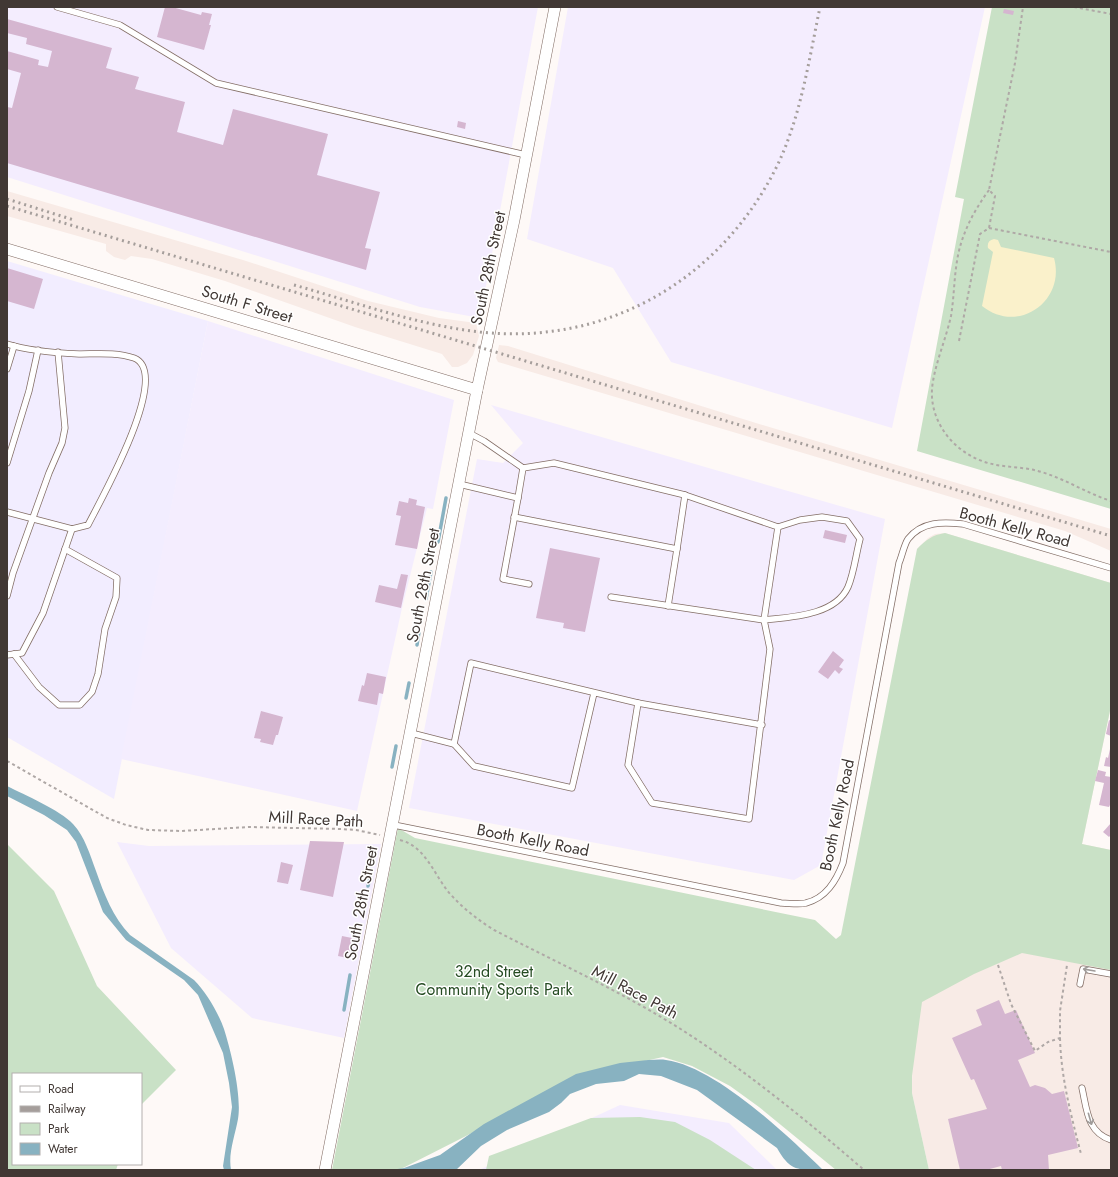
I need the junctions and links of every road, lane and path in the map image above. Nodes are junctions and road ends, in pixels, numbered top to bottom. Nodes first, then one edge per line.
1 (57, 7) edge
2 (555, 7) edge
3 (1023, 7) edge
4 (1074, 7) edge
5 (1111, 14) edge
6 (526, 155) junction
7 (989, 190) junction
8 (989, 228) junction
9 (7, 249) edge
10 (1111, 252) edge
11 (959, 341) dead end
12 (7, 344) edge
13 (14, 346) junction
14 (38, 350) junction
15 (58, 352) junction
16 (7, 369) edge
17 (477, 390) junction
18 (469, 434) junction
19 (7, 463) edge
20 (523, 468) junction
21 (460, 484) junction
22 (685, 495) junction
23 (518, 498) junction
24 (1111, 501) edge
25 (7, 512) edge
26 (514, 517) junction
27 (33, 520) junction
28 (778, 527) junction
29 (72, 529) junction
30 (65, 549) junction
31 (677, 549) junction
32 (1111, 568) edge
33 (529, 584) dead end
34 (7, 596) edge
35 (611, 597) dead end
36 (668, 606) junction
37 (764, 620) junction
38 (14, 654) junction
39 (7, 655) edge
40 (594, 693) junction
41 (638, 702) junction
42 (762, 725) junction
43 (411, 733) junction
44 (454, 744) junction
45 (7, 761) edge
46 (394, 825) junction
47 (390, 838) junction
48 (998, 965) dead end
49 (1067, 966) dead end
50 (1111, 974) edge
51 (1080, 984) dead end
52 (1060, 1038) junction
53 (1082, 1088) dead end
54 (1111, 1140) edge
55 (1081, 1154) dead end
56 (325, 1170) edge
57 (864, 1170) edge

1 - 6 lane
2 - 6 street, South 28th Street
3 - 7 path
4 - 5 path
6 - 17 street, South 28th Street
7 - 8 path
7 - 24 path
8 - 10 path
8 - 11 path
9 - 17 street, South F Street
12 - 13 lane
13 - 14 lane
13 - 16 lane
14 - 15 lane
14 - 19 lane
15 - 27 lane
15 - 29 lane
17 - 18 street, South 28th Street
18 - 20 lane
18 - 21 street, South 28th Street
20 - 22 lane
20 - 23 lane
21 - 23 lane
21 - 43 street, South 28th Street
22 - 28 lane
22 - 31 lane
23 - 26 lane
25 - 27 lane
26 - 31 lane
26 - 33 lane
27 - 29 lane
27 - 34 lane
28 - 37 lane
28 - 37 lane
29 - 30 lane
30 - 38 lane
30 - 38 lane
31 - 36 lane
32 - 46 lane, Booth Kelly Road
35 - 36 lane
36 - 37 lane
37 - 42 lane
38 - 39 lane
40 - 41 lane
40 - 44 lane
40 - 44 lane
41 - 42 lane
41 - 42 lane
43 - 44 lane
43 - 46 street, South 28th Street
45 - 47 path, Mill Race Path
46 - 47 street, South 28th Street
47 - 56 street, South 28th Street
47 - 57 path, Mill Race Path
48 - 52 path
49 - 52 path
50 -> 51 lane
52 - 55 path
53 -> 54 lane

